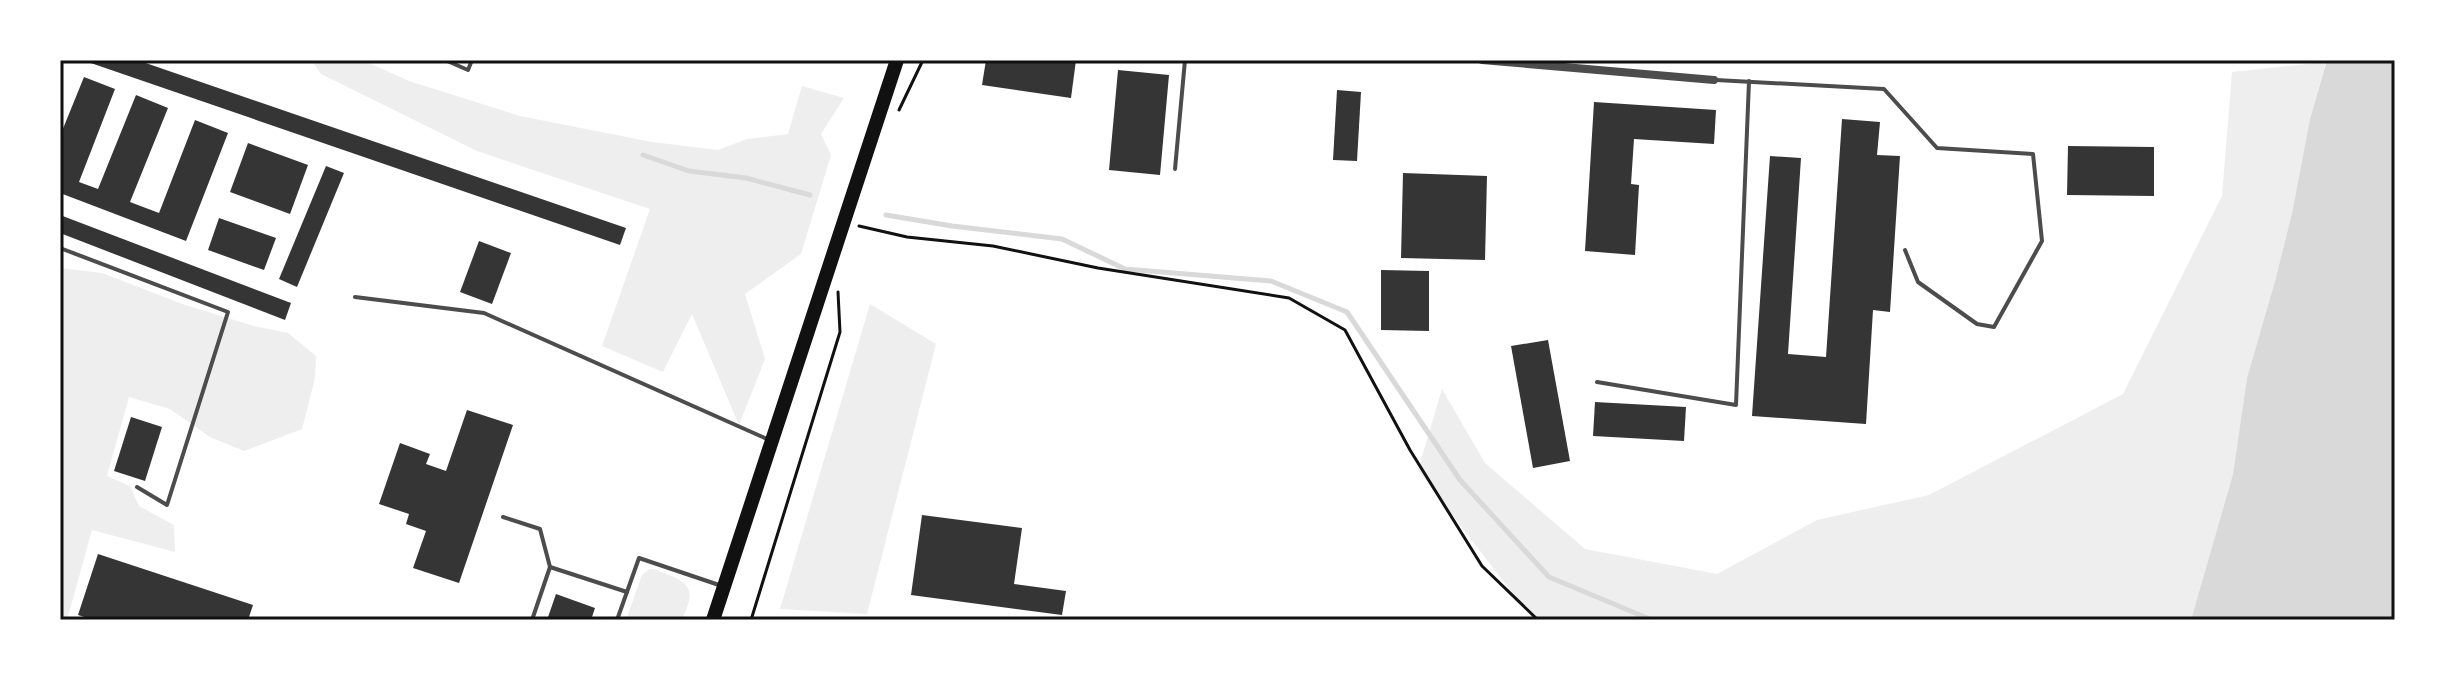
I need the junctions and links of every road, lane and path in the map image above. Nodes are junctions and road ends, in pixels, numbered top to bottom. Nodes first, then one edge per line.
1 (445, 60) edge
2 (472, 60) edge
3 (897, 60) edge
4 (923, 60) edge
5 (1185, 60) edge
6 (1482, 60) edge
7 (1714, 80) joint
8 (1749, 81) junction
9 (894, 120) dead end
10 (1175, 169) dead end
11 (843, 223) junction
12 (60, 248) edge
13 (1905, 250) dead end
14 (838, 290) dead end
15 (355, 297) dead end
16 (1597, 382) dead end
17 (773, 441) junction
18 (137, 487) dead end
19 (503, 517) dead end
20 (550, 567) junction
21 (724, 587) junction
22 (627, 592) junction
23 (532, 620) edge
24 (617, 620) edge
25 (713, 620) edge
26 (751, 620) edge
27 (1538, 620) edge

1 - 2 lane
3 - 11 main road
4 - 9 path
5 - 10 lane
6 - 7 street
7 - 8 lane
8 - 13 lane
8 - 16 lane
11 - 17 main road
11 - 27 path
12 - 18 lane
14 - 26 path
15 - 17 lane
17 - 21 main road
19 - 20 lane
20 - 22 lane
20 - 23 lane
21 - 22 lane
21 - 25 main road
22 - 24 lane

